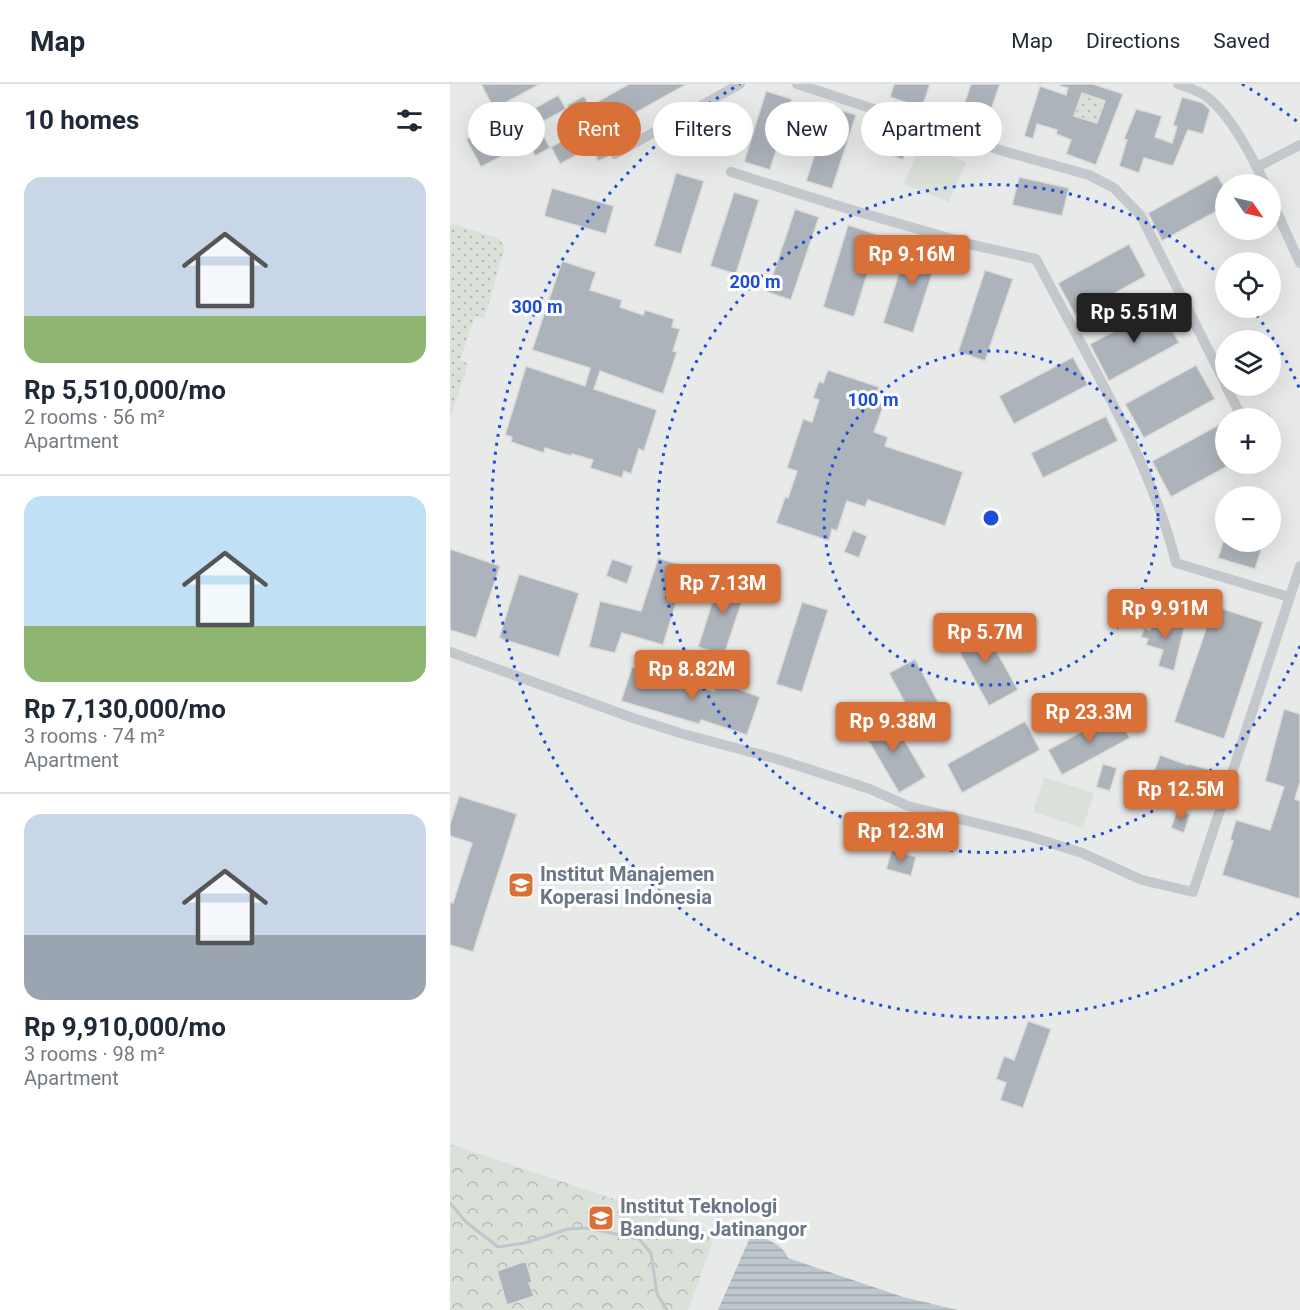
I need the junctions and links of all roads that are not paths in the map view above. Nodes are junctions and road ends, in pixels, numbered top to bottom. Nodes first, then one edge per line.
1 (740, 84) edge
2 (797, 84) edge
3 (1178, 84) edge
4 (641, 139) edge
5 (1300, 145) edge
6 (1257, 167) junction
7 (730, 172) dead end
8 (1260, 174) edge
9 (1281, 221) edge
10 (1300, 263) edge
11 (1215, 363) edge
12 (1300, 566) edge
13 (1289, 597) junction
14 (450, 652) edge

1 - 4 street
2 - 11 street
3 - 6 street
5 - 6 street
6 - 8 street
7 - 13 street
9 - 10 street
12 - 13 street
13 - 14 street

